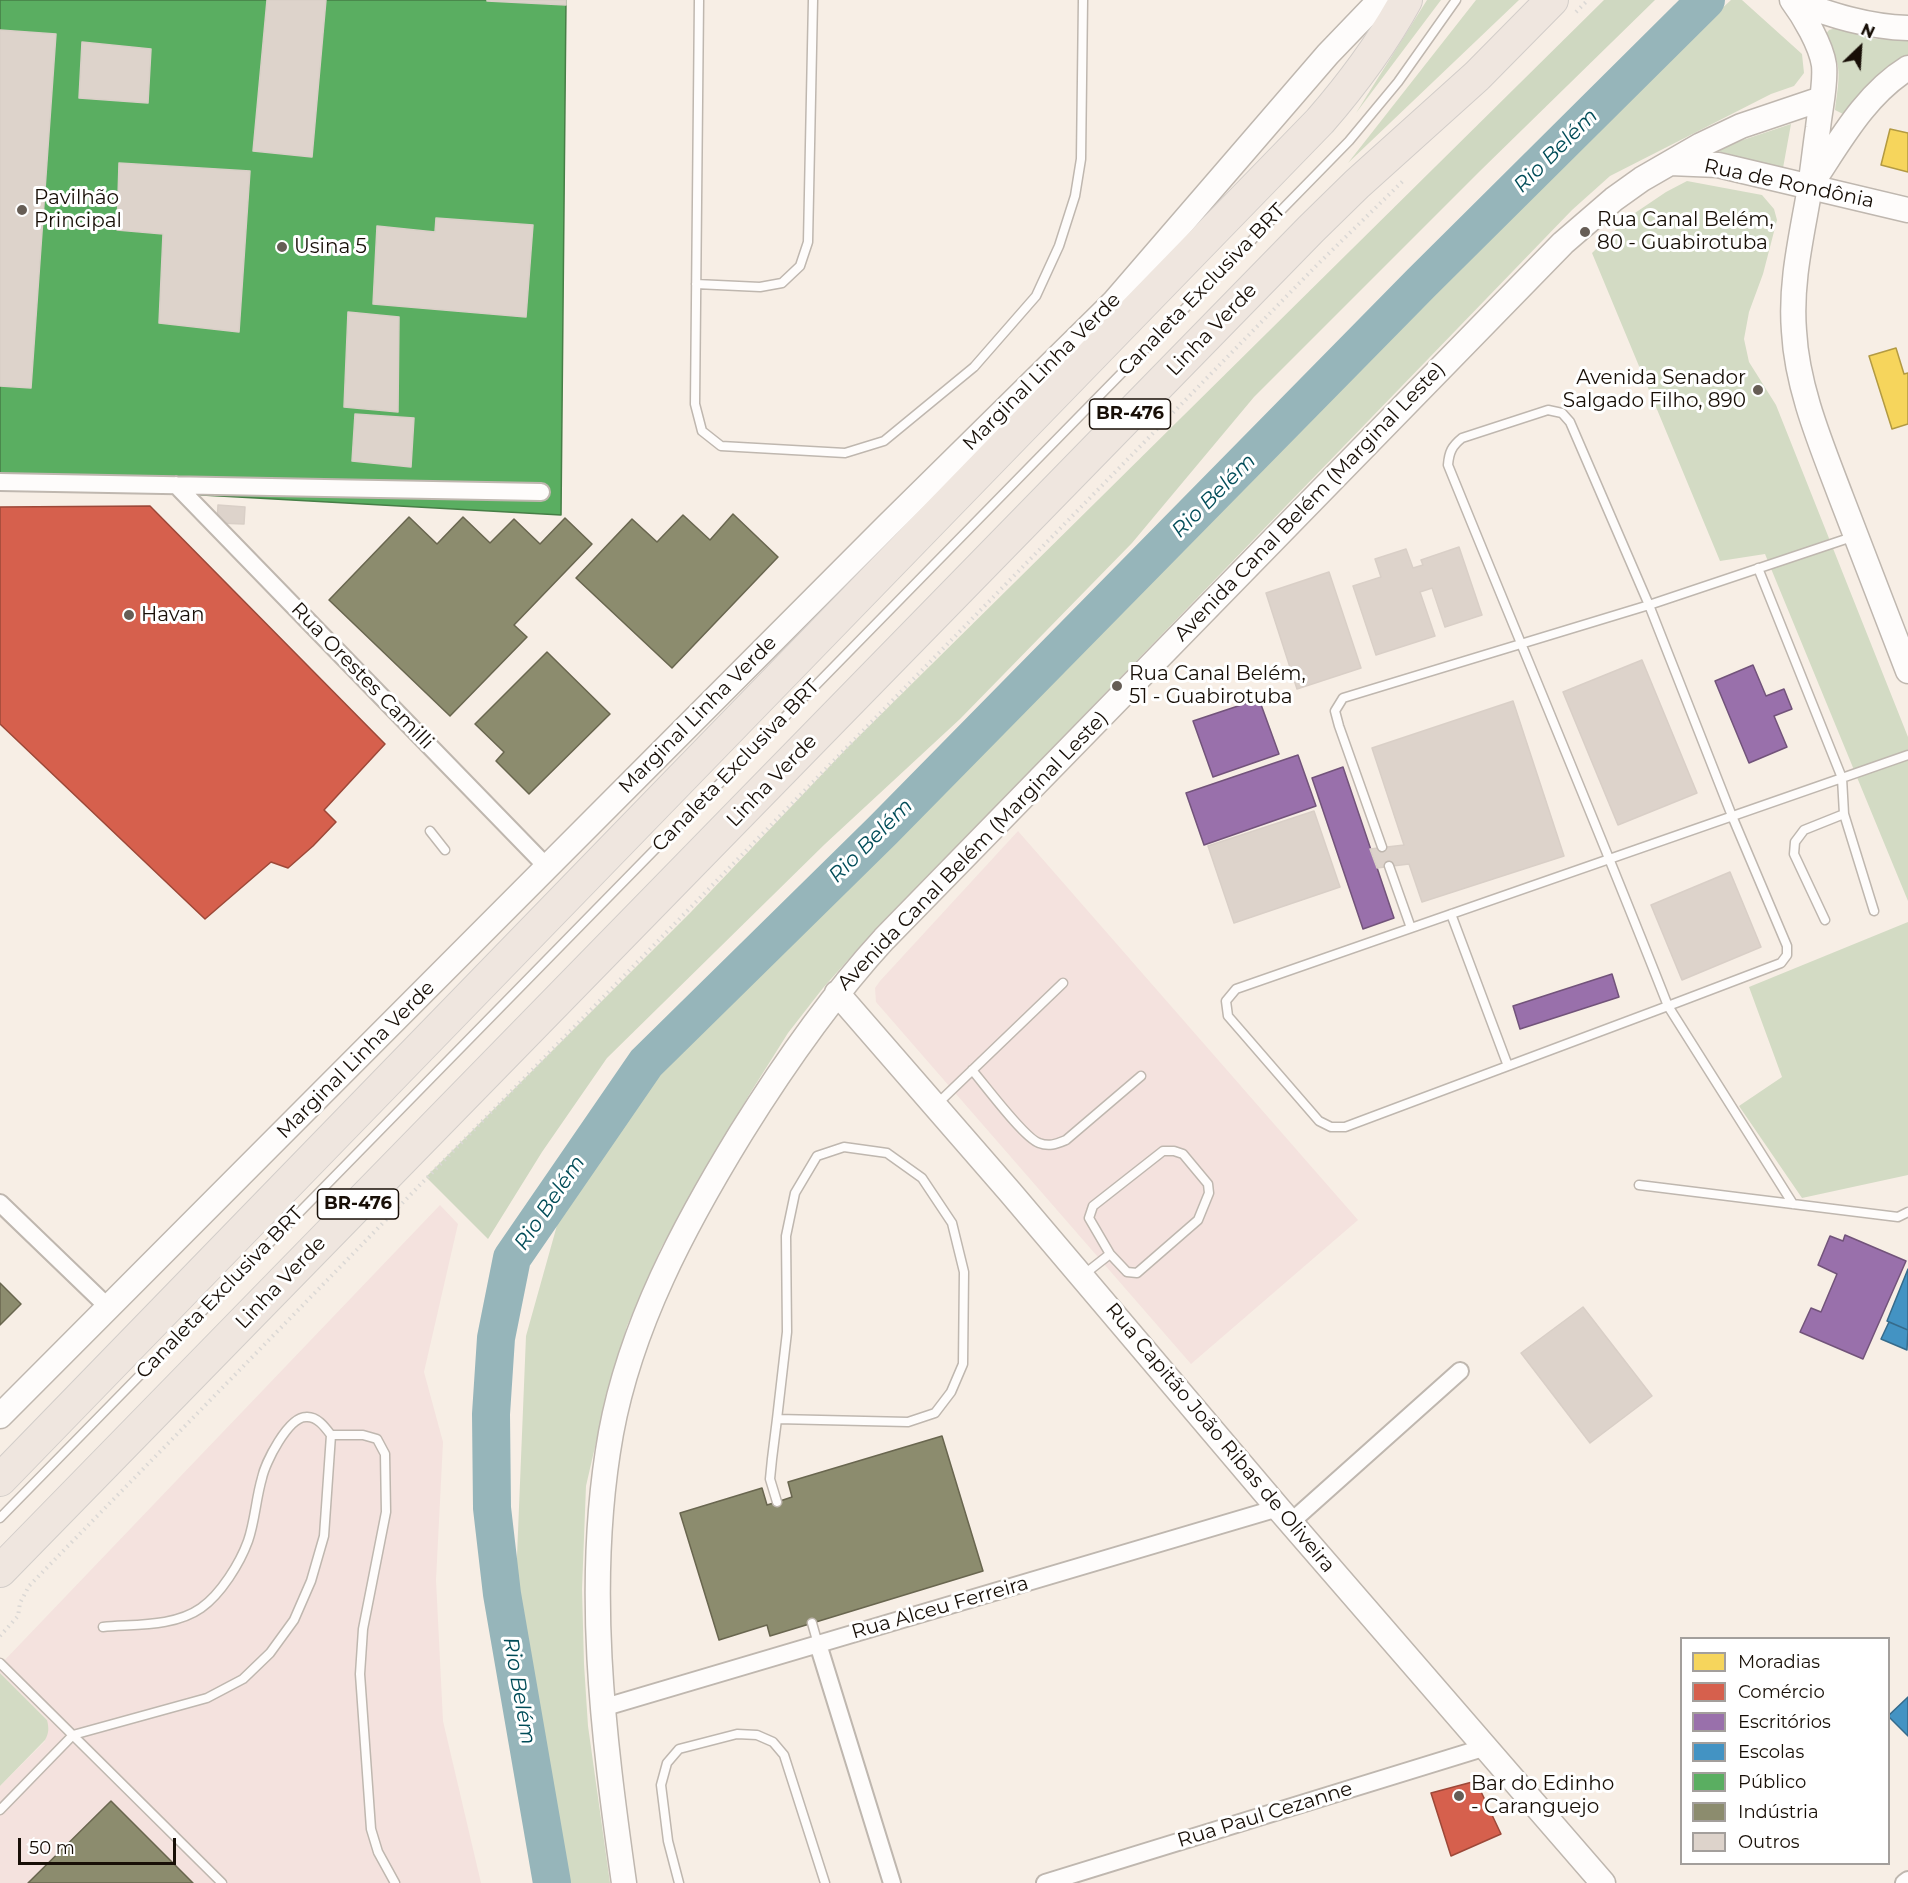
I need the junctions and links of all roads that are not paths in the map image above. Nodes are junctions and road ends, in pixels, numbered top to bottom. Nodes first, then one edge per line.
1 (699, 0) edge
2 (813, 0) edge
3 (1083, 0) edge
4 (1380, 0) edge
5 (1406, 0) edge
6 (1456, 0) edge
7 (1793, 1) edge
8 (1562, 8) edge
9 (1908, 28) edge
10 (1908, 68) edge
11 (1821, 99) junction
12 (1670, 163) junction
13 (1810, 187) junction
14 (1908, 210) edge
15 (696, 284) junction
16 (0, 482) edge
17 (176, 485) junction
18 (541, 492) dead end
19 (1856, 536) junction
20 (1758, 568) junction
21 (1649, 605) junction
22 (1520, 644) junction
23 (1908, 671) edge
24 (1908, 755) edge
25 (1842, 778) junction
26 (1844, 814) junction
27 (1732, 816) junction
28 (430, 831) dead end
29 (1382, 847) dead end
30 (445, 850) dead end
31 (1611, 859) junction
32 (1389, 866) dead end
33 (547, 867) junction
34 (1874, 910) dead end
35 (1451, 914) junction
36 (1825, 920) dead end
37 (1411, 928) junction
38 (1063, 983) dead end
39 (837, 993) junction
40 (1668, 1006) junction
41 (1508, 1066) junction
42 (972, 1070) junction
43 (1141, 1076) dead end
44 (936, 1106) junction
45 (1639, 1185) dead end
46 (0, 1203) edge
47 (1793, 1204) junction
48 (1908, 1212) edge
49 (1110, 1254) junction
50 (1082, 1276) junction
51 (109, 1308) junction
52 (1460, 1371) dead end
53 (0, 1416) edge
54 (777, 1419) junction
55 (331, 1435) junction
56 (0, 1480) edge
57 (777, 1502) dead end
58 (1285, 1515) junction
59 (0, 1518) edge
60 (0, 1571) edge
61 (812, 1623) dead end
62 (103, 1627) dead end
63 (818, 1644) junction
64 (0, 1663) edge
65 (602, 1708) junction
66 (73, 1735) junction
67 (1486, 1747) junction
68 (0, 1810) edge
69 (1908, 1880) edge
70 (222, 1883) edge
71 (395, 1883) edge
72 (624, 1883) edge
73 (679, 1883) edge
74 (825, 1883) edge
75 (892, 1883) edge
76 (1045, 1883) edge
77 (1603, 1883) edge
78 (1904, 1883) edge

1 - 15 lane
2 - 15 lane
3 - 15 lane
4 - 33 street, Marginal Linha Verde
5 - 56 highway, BR-476
6 - 59 lane, Canaleta Exclusiva BRT
7 - 9 street
7 - 11 street
8 - 60 highway, Linha Verde / BR-476
10 - 13 street
11 - 12 street, Avenida Canal Belém (Marginal Leste)
11 - 13 street
12 - 13 street, Rua de Rondônia
12 - 39 street, Avenida Canal Belém (Marginal Leste)
13 - 14 street, Rua de Rondônia
13 - 19 street
16 - 17 street
17 - 18 street
17 - 33 street, Rua Orestes Camilli
19 - 20 lane
19 - 23 street
20 - 21 lane
20 - 25 lane
21 - 22 lane
21 - 22 lane
21 - 27 lane
22 - 29 lane
22 - 31 lane
24 - 25 lane
25 - 26 lane
25 - 27 lane
26 - 34 lane
26 - 36 lane
27 - 31 lane
27 - 40 lane
28 - 30 lane
31 - 35 lane
31 - 40 lane
32 - 37 lane
33 - 51 street, Marginal Linha Verde
35 - 37 lane
35 - 41 lane
37 - 41 lane
38 - 42 lane
39 - 44 street, Rua Capitão João Ribas de Oliveira
39 - 65 street, Avenida Canal Belém (Marginal Leste)
40 - 41 lane
40 - 47 lane
42 - 43 lane
42 - 44 lane
44 - 50 street, Rua Capitão João Ribas de Oliveira
45 - 47 lane
46 - 51 street
47 - 48 lane
49 - 49 lane
49 - 50 lane
50 - 58 street, Rua Capitão João Ribas de Oliveira
51 - 53 street, Marginal Linha Verde
52 - 58 street, Rua Alceu Ferreira
54 - 54 lane
54 - 57 lane
55 - 62 lane
55 - 66 lane
55 - 71 lane
58 - 63 street, Rua Alceu Ferreira
58 - 67 street, Rua Capitão João Ribas de Oliveira
61 - 63 lane
63 - 65 street, Rua Alceu Ferreira
63 - 75 street
64 - 66 lane
65 - 72 street, Avenida Canal Belém (Marginal Leste)
66 - 68 lane
66 - 70 lane
67 - 76 street, Rua Paul Cezanne
67 - 77 street, Rua Capitão João Ribas de Oliveira
69 - 78 street
73 - 74 lane

